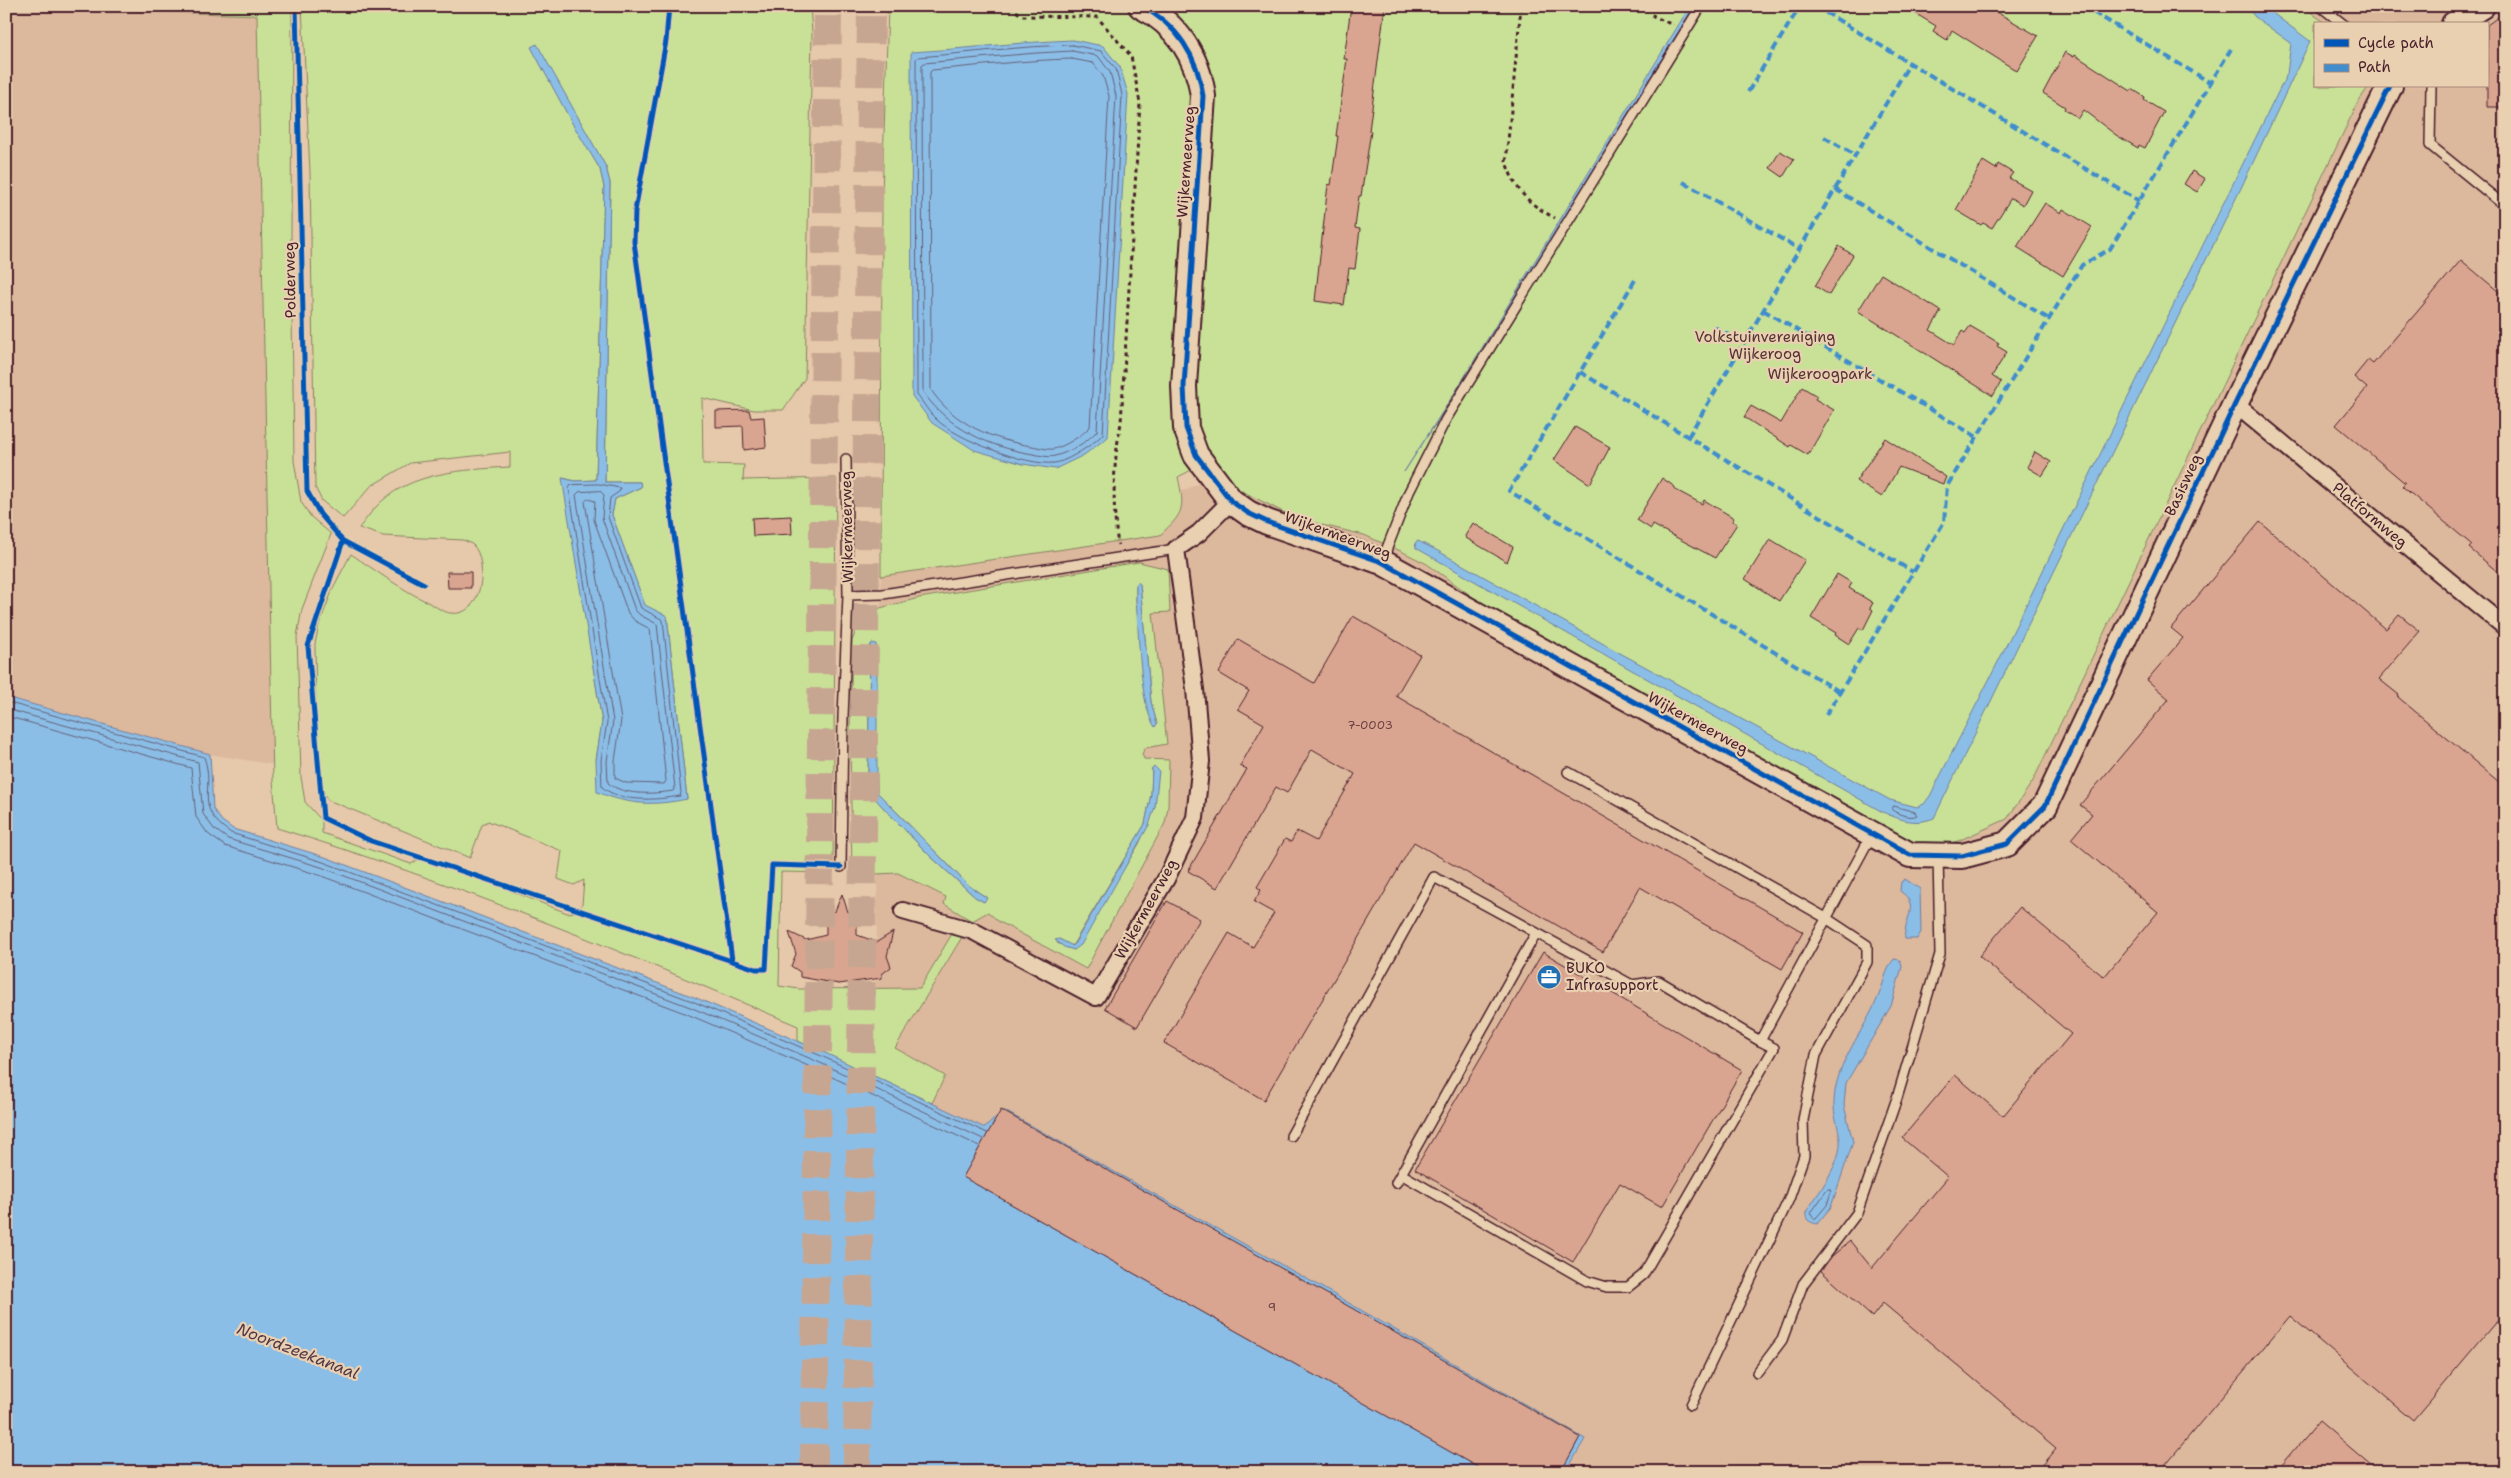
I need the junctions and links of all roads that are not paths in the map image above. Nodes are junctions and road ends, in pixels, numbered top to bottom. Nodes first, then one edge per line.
1 (1142, 6) edge
2 (1701, 6) edge
3 (2320, 6) edge
4 (2482, 6) edge
5 (2341, 22) edge
6 (2457, 22) edge
7 (2389, 88) edge
8 (2431, 88) edge
9 (2505, 206) edge
10 (2235, 404) junction
11 (846, 460) dead end
12 (1231, 501) junction
13 (1176, 549) junction
14 (1382, 562) junction
15 (848, 595) junction
16 (2505, 627) edge
17 (1568, 772) dead end
18 (1872, 834) junction
19 (1938, 855) junction
20 (1962, 856) joint
21 (841, 867) dead end
22 (903, 911) dead end
23 (1826, 918) junction
24 (1536, 933) junction
25 (1760, 1041) junction
26 (1291, 1136) dead end
27 (1401, 1174) junction
28 (1396, 1182) dead end
29 (1757, 1373) dead end
30 (1692, 1405) dead end

1 - 12 street, Wijkermeerweg
2 - 14 lane
3 - 5 lane
4 - 6 street
7 - 10 street, Basisweg
8 - 9 lane
10 - 16 street, Platformweg
10 - 20 street, Basisweg
11 - 15 lane, Wijkermeerweg
12 - 13 street, Wijkermeerweg
12 - 14 street, Wijkermeerweg
13 - 15 lane, Wijkermeerweg
13 - 22 street, Wijkermeerweg
14 - 18 street, Wijkermeerweg
15 - 21 lane, Wijkermeerweg
17 - 23 lane
18 - 19 street, Wijkermeerweg
18 - 23 lane
19 - 20 street, Wijkermeerweg
19 - 29 lane
23 - 25 lane
23 - 30 lane
24 - 25 lane
24 - 26 lane
24 - 27 lane
25 - 27 lane
27 - 28 lane

